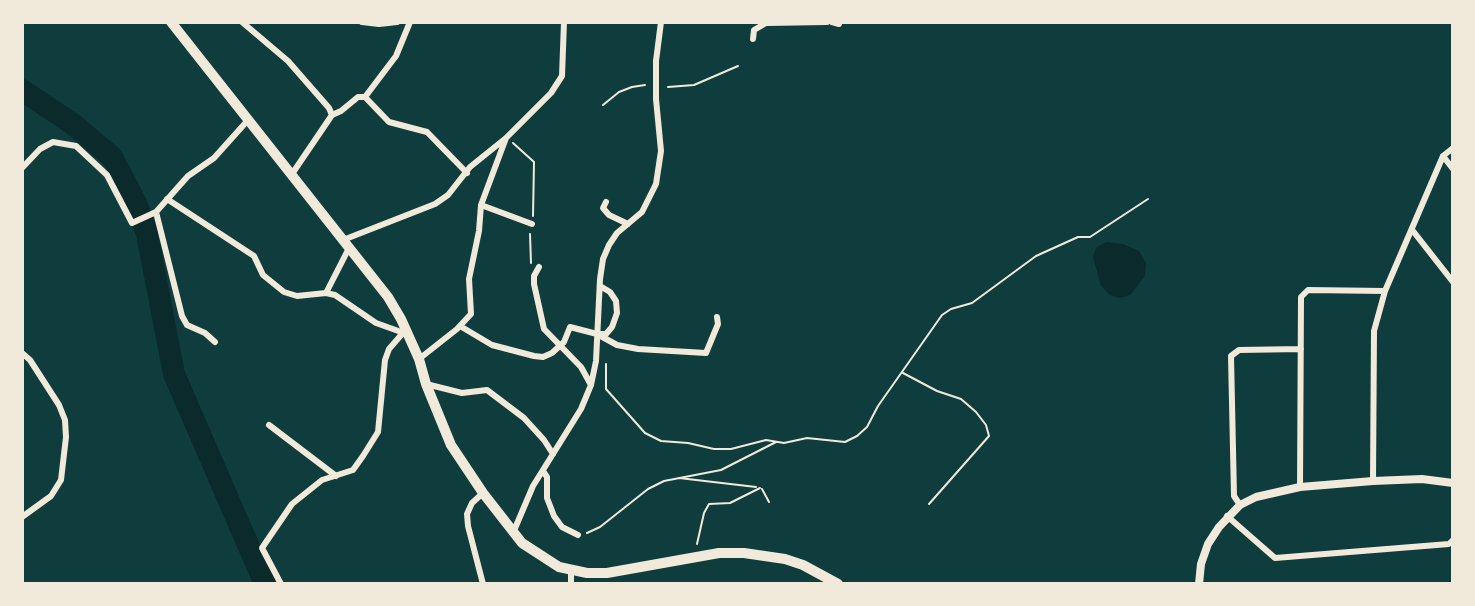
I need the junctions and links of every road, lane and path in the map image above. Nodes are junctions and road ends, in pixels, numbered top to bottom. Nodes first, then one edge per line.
1 (171, 22) edge
2 (242, 22) edge
3 (362, 22) edge
4 (397, 22) edge
5 (410, 22) edge
6 (564, 22) edge
7 (661, 22) edge
8 (832, 23) edge
9 (753, 39) dead end
10 (738, 66) dead end
11 (656, 87) junction
12 (365, 97) junction
13 (603, 105) dead end
14 (332, 115) junction
15 (249, 119) junction
16 (506, 138) junction
17 (1453, 148) edge
18 (1443, 156) junction
19 (22, 168) edge
20 (1453, 169) edge
21 (467, 173) junction
22 (292, 174) junction
23 (167, 199) junction
24 (1148, 199) dead end
25 (606, 202) dead end
26 (481, 205) junction
27 (154, 214) junction
28 (532, 224) junction
29 (628, 224) junction
30 (1413, 231) junction
31 (346, 244) junction
32 (539, 267) dead end
33 (534, 276) junction
34 (1453, 282) edge
35 (600, 286) junction
36 (1385, 291) junction
37 (326, 293) junction
38 (717, 317) dead end
39 (460, 326) junction
40 (404, 333) junction
41 (597, 334) junction
42 (215, 342) dead end
43 (560, 346) junction
44 (1301, 349) junction
45 (22, 353) edge
46 (419, 359) junction
47 (606, 364) dead end
48 (902, 373) junction
49 (426, 384) junction
50 (591, 385) junction
51 (269, 425) dead end
52 (777, 442) junction
53 (553, 454) junction
54 (543, 471) junction
55 (336, 476) junction
56 (674, 478) junction
57 (1373, 481) junction
58 (1453, 483) edge
59 (1300, 487) junction
60 (760, 488) junction
61 (483, 493) junction
62 (769, 502) dead end
63 (929, 504) dead end
64 (1240, 505) junction
65 (1227, 516) junction
66 (22, 517) edge
67 (513, 533) junction
68 (578, 535) joint
69 (1453, 540) edge
70 (693, 557) junction
71 (571, 571) junction
72 (281, 584) edge
73 (483, 584) edge
74 (571, 584) edge
75 (838, 584) edge
76 (1199, 584) edge

1 - 15 main road
2 - 14 street
3 - 4 street
5 - 12 street
6 - 16 street
7 - 11 street
8 - 9 street
10 - 11 path
11 - 13 path
11 - 29 street
12 - 14 street
12 - 21 street
14 - 22 street
15 - 22 main road
15 - 23 street
16 - 21 street
16 - 26 street
16 - 28 path
17 - 18 street
18 - 20 street
18 - 30 street
19 - 27 street
21 - 31 street
22 - 31 main road
23 - 27 street
23 - 37 street
24 - 48 path
25 - 29 street
26 - 28 street
26 - 39 street
27 - 42 street
28 - 33 path
29 - 35 street
30 - 34 street
30 - 36 street
31 - 37 street
31 - 40 main road
32 - 33 street
33 - 43 street
35 - 41 street
35 - 41 street
36 - 44 street
36 - 57 street
37 - 40 street
38 - 41 street
39 - 43 street
39 - 46 street
40 - 46 main road
40 - 55 street
41 - 43 street
41 - 50 street
43 - 50 street
44 - 59 street
44 - 64 street
45 - 66 street
46 - 49 main road
47 - 52 path
48 - 52 path
48 - 63 path
49 - 53 street
49 - 61 main road
50 - 53 street
51 - 55 street
52 - 56 path
53 - 54 street
54 - 67 street
54 - 68 street
55 - 72 street
56 - 60 path
56 - 68 path
57 - 58 street
57 - 59 street
59 - 64 street
60 - 62 path
60 - 70 path
61 - 67 main road
61 - 73 street
64 - 65 street
65 - 69 street
65 - 76 street
67 - 71 main road
70 - 71 main road
70 - 75 main road
71 - 74 street

